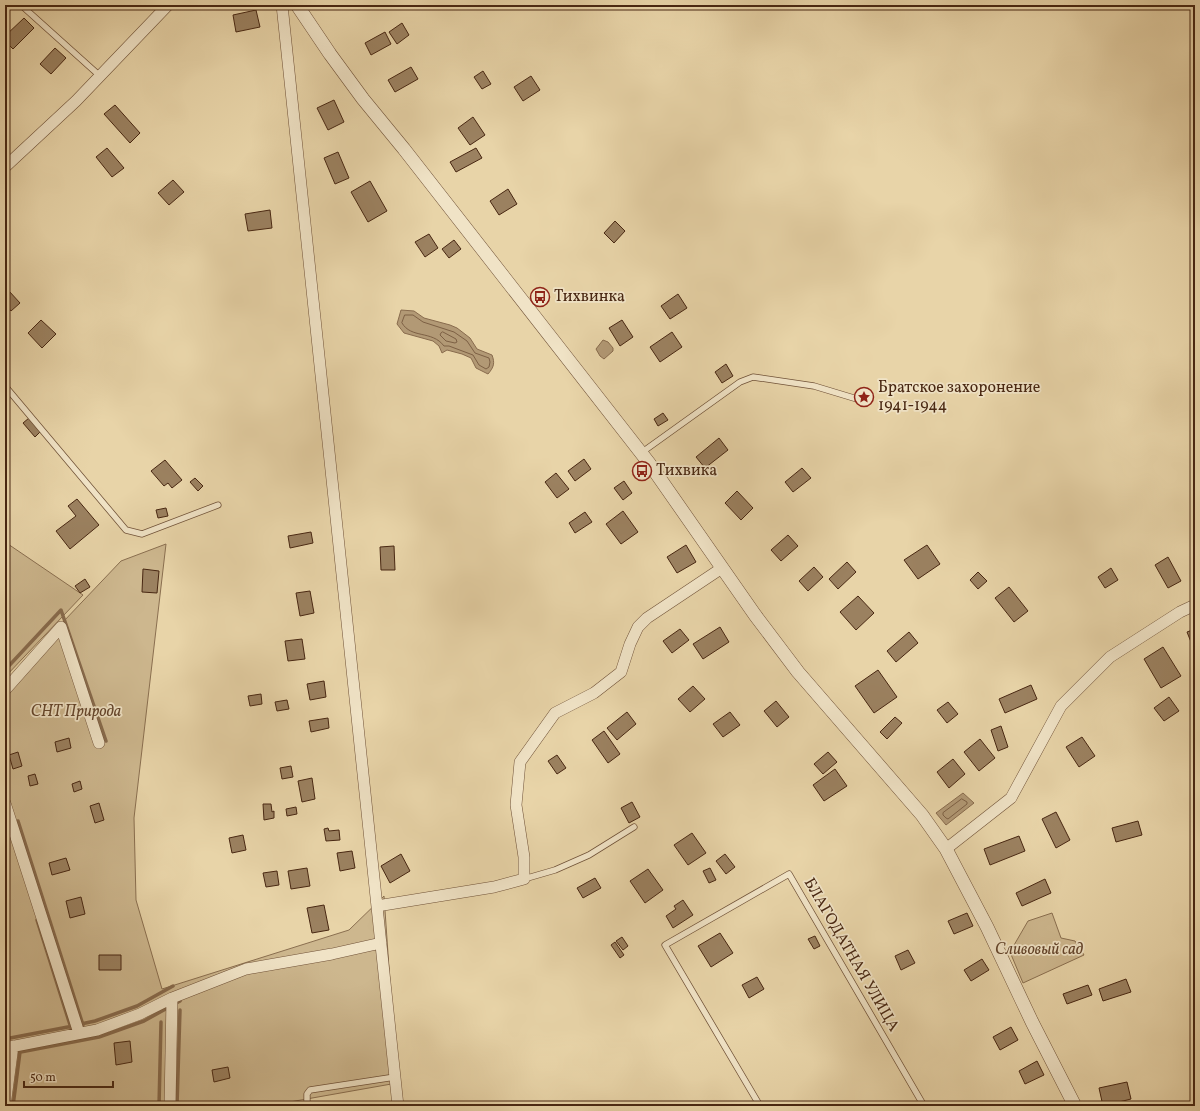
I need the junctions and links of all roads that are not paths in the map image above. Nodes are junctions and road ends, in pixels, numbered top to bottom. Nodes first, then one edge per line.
1 (21, 5) edge
2 (168, 5) edge
3 (282, 5) edge
4 (297, 5) edge
5 (100, 76) junction
6 (5, 167) edge
7 (5, 386) edge
8 (857, 400) dead end
9 (641, 453) junction
10 (218, 505) dead end
11 (722, 568) junction
12 (1195, 605) edge
13 (5, 690) edge
14 (99, 744) dead end
15 (5, 803) edge
16 (634, 827) dead end
17 (946, 849) junction
18 (524, 879) junction
19 (377, 906) junction
20 (381, 944) junction
21 (172, 998) junction
22 (79, 1033) junction
23 (9, 1047) edge
24 (395, 1077) junction
25 (5, 1106) edge
26 (170, 1106) edge
27 (307, 1106) edge
28 (398, 1106) edge
29 (760, 1106) edge
30 (924, 1106) edge
31 (1075, 1106) edge

1 - 5 lane
2 - 5 street
3 - 19 street
4 - 9 street
5 - 6 street
7 - 10 lane
8 - 9 lane
9 - 11 street
11 - 17 street
11 - 18 street
12 - 17 street
13 - 14 street
15 - 22 street
16 - 18 lane
17 - 31 street
18 - 19 street
19 - 20 street
20 - 21 street
20 - 24 street
21 - 22 street
21 - 26 street
22 - 23 street
23 - 25 street
24 - 27 lane
24 - 28 street
29 - 30 lane, БЛАГОДАТНАЯ УЛИЦА

